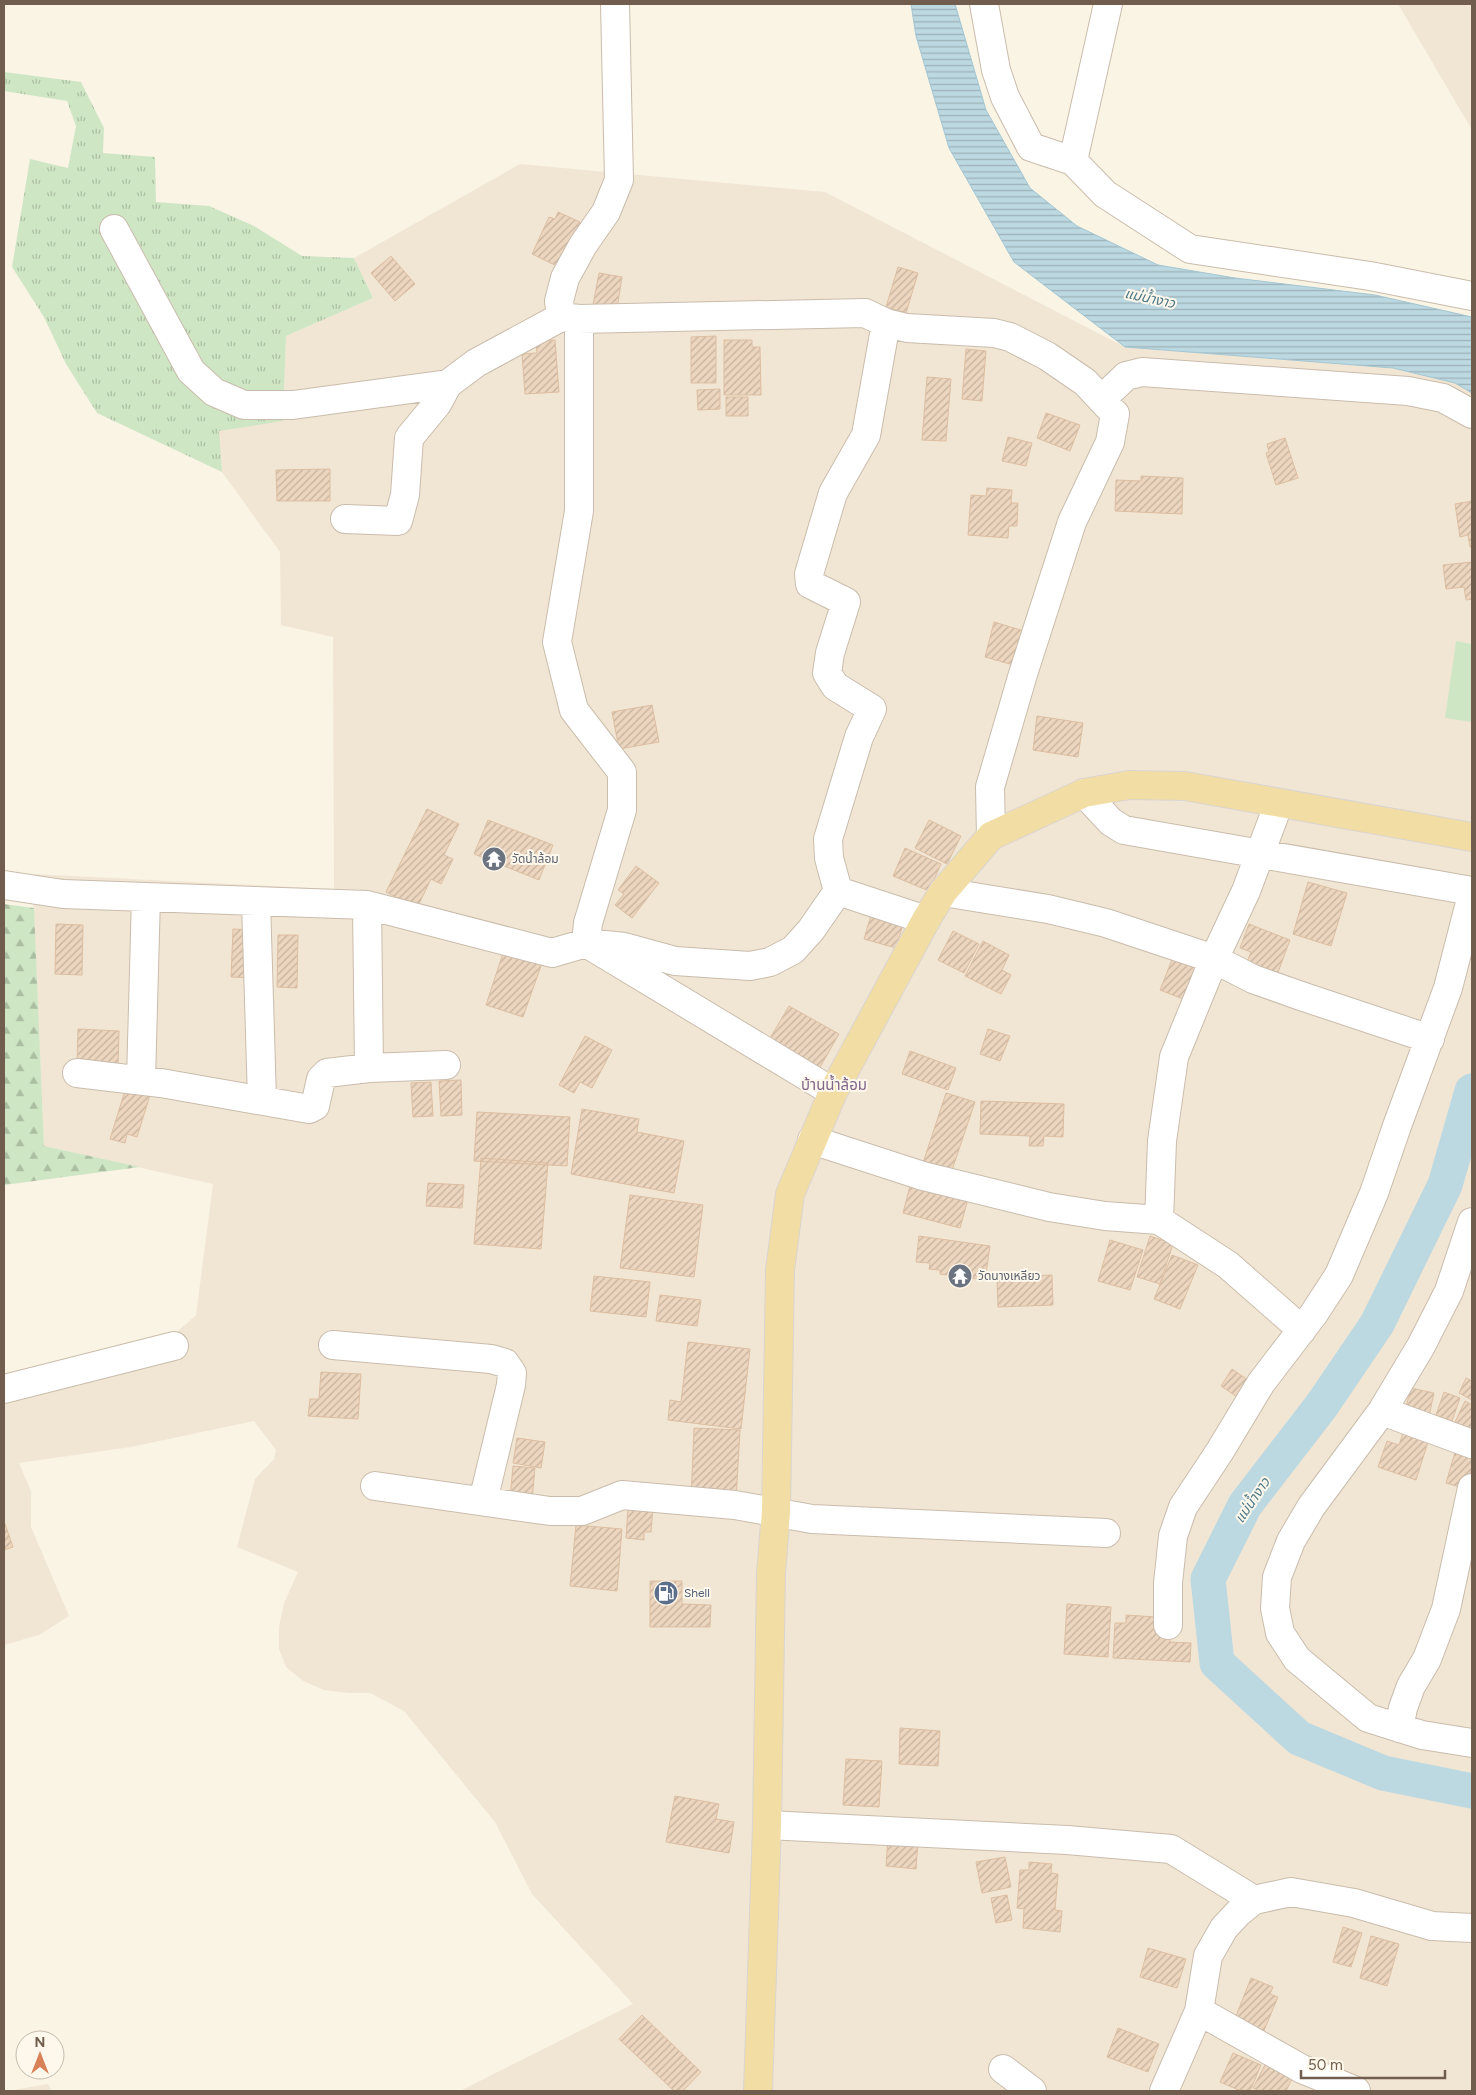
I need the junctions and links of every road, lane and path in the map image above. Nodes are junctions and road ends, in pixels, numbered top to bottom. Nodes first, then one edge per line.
1 (615, 4) edge
2 (984, 4) edge
3 (1108, 4) edge
4 (1074, 161) junction
5 (114, 229) dead end
6 (1472, 296) edge
7 (570, 318) junction
8 (886, 323) junction
9 (448, 384) junction
10 (1102, 399) junction
11 (1472, 414) edge
12 (345, 519) dead end
13 (1084, 793) junction
14 (1279, 803) junction
15 (991, 836) junction
16 (1472, 837) edge
17 (1260, 854) junction
18 (4, 885) edge
19 (838, 891) junction
20 (1472, 891) edge
21 (942, 892) junction
22 (1472, 895) edge
23 (146, 897) junction
24 (256, 901) junction
25 (367, 904) junction
26 (926, 920) junction
27 (586, 943) junction
28 (1214, 959) junction
29 (1430, 1039) junction
30 (446, 1065) dead end
31 (369, 1068) junction
32 (78, 1072) dead end
33 (141, 1080) junction
34 (832, 1092) junction
35 (262, 1100) junction
36 (812, 1140) junction
37 (1159, 1220) junction
38 (1472, 1222) edge
39 (1302, 1330) junction
40 (333, 1345) dead end
41 (174, 1346) dead end
42 (4, 1389) edge
43 (1382, 1411) junction
44 (1472, 1444) edge
45 (375, 1486) dead end
46 (1472, 1488) edge
47 (483, 1501) junction
48 (776, 1512) junction
49 (1106, 1533) dead end
50 (1168, 1625) dead end
51 (1399, 1728) junction
52 (1472, 1743) edge
53 (767, 1825) junction
54 (1254, 1900) junction
55 (1472, 1928) edge
56 (1199, 2011) junction
57 (1003, 2069) dead end
58 (758, 2091) edge
59 (1032, 2091) edge
60 (1164, 2091) edge
61 (1356, 2091) edge

1 - 7 street
2 - 4 street
3 - 4 street
4 - 6 street
5 - 9 street
7 - 8 street
7 - 9 street
7 - 27 street
8 - 10 street
8 - 19 street
9 - 12 street
10 - 11 street
10 - 15 street
13 - 14 main road
13 - 15 main road
13 - 17 street
14 - 16 main road
14 - 17 street
15 - 21 main road
17 - 20 street
17 - 28 street
18 - 23 street
19 - 26 street
19 - 27 street
21 - 26 main road
21 - 28 street
22 - 29 street
23 - 24 street
23 - 33 street
24 - 25 street
24 - 35 street
25 - 27 street
25 - 31 street
26 - 34 main road
27 - 34 street
28 - 29 street
28 - 37 street
29 - 39 street
30 - 31 street
31 - 35 street
32 - 33 street
33 - 35 street
34 - 36 main road
36 - 37 street
36 - 48 main road
37 - 39 street
38 - 43 street
39 - 50 street
40 - 47 street
41 - 42 street
43 - 44 street
43 - 51 street
45 - 47 street
46 - 51 street
47 - 48 street
48 - 49 street
48 - 53 main road
51 - 52 street
53 - 54 street
53 - 58 main road
54 - 55 street
54 - 56 street
56 - 60 street
56 - 61 street
57 - 59 street

